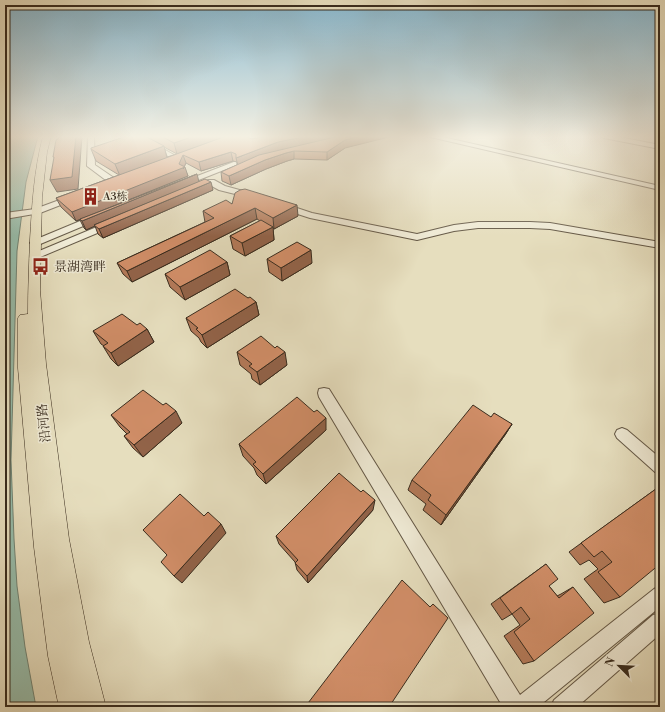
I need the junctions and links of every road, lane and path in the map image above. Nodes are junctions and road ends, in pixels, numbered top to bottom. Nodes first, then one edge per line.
1 (34, 169) edge
2 (41, 169) edge
3 (96, 169) edge
4 (223, 169) edge
5 (235, 169) edge
6 (577, 169) edge
7 (114, 182) edge
8 (178, 184) edge
9 (660, 188) edge
10 (79, 195) edge
11 (259, 199) edge
12 (273, 203) edge
13 (30, 211) junction
14 (107, 214) edge
15 (5, 216) edge
16 (116, 222) edge
17 (660, 245) edge
18 (35, 249) junction
19 (324, 393) dead end
20 (622, 434) dead end
21 (660, 467) edge
22 (660, 595) edge
23 (660, 622) edge
24 (72, 707) edge
25 (93, 707) edge
26 (515, 707) edge
27 (522, 707) edge
28 (561, 707) edge

1 - 13 main road, 沿河路
2 - 13 main road, 沿河路
3 - 7 street
4 - 8 street
5 - 11 street
6 - 9 street
10 - 13 street
12 - 17 street
13 - 15 street
13 - 18 main road, 沿河路
13 - 24 main road, 沿河路
14 - 18 street
16 - 18 street
18 - 25 main road, 沿河路
19 - 26 street
20 - 21 street
22 - 27 street
23 - 28 street

